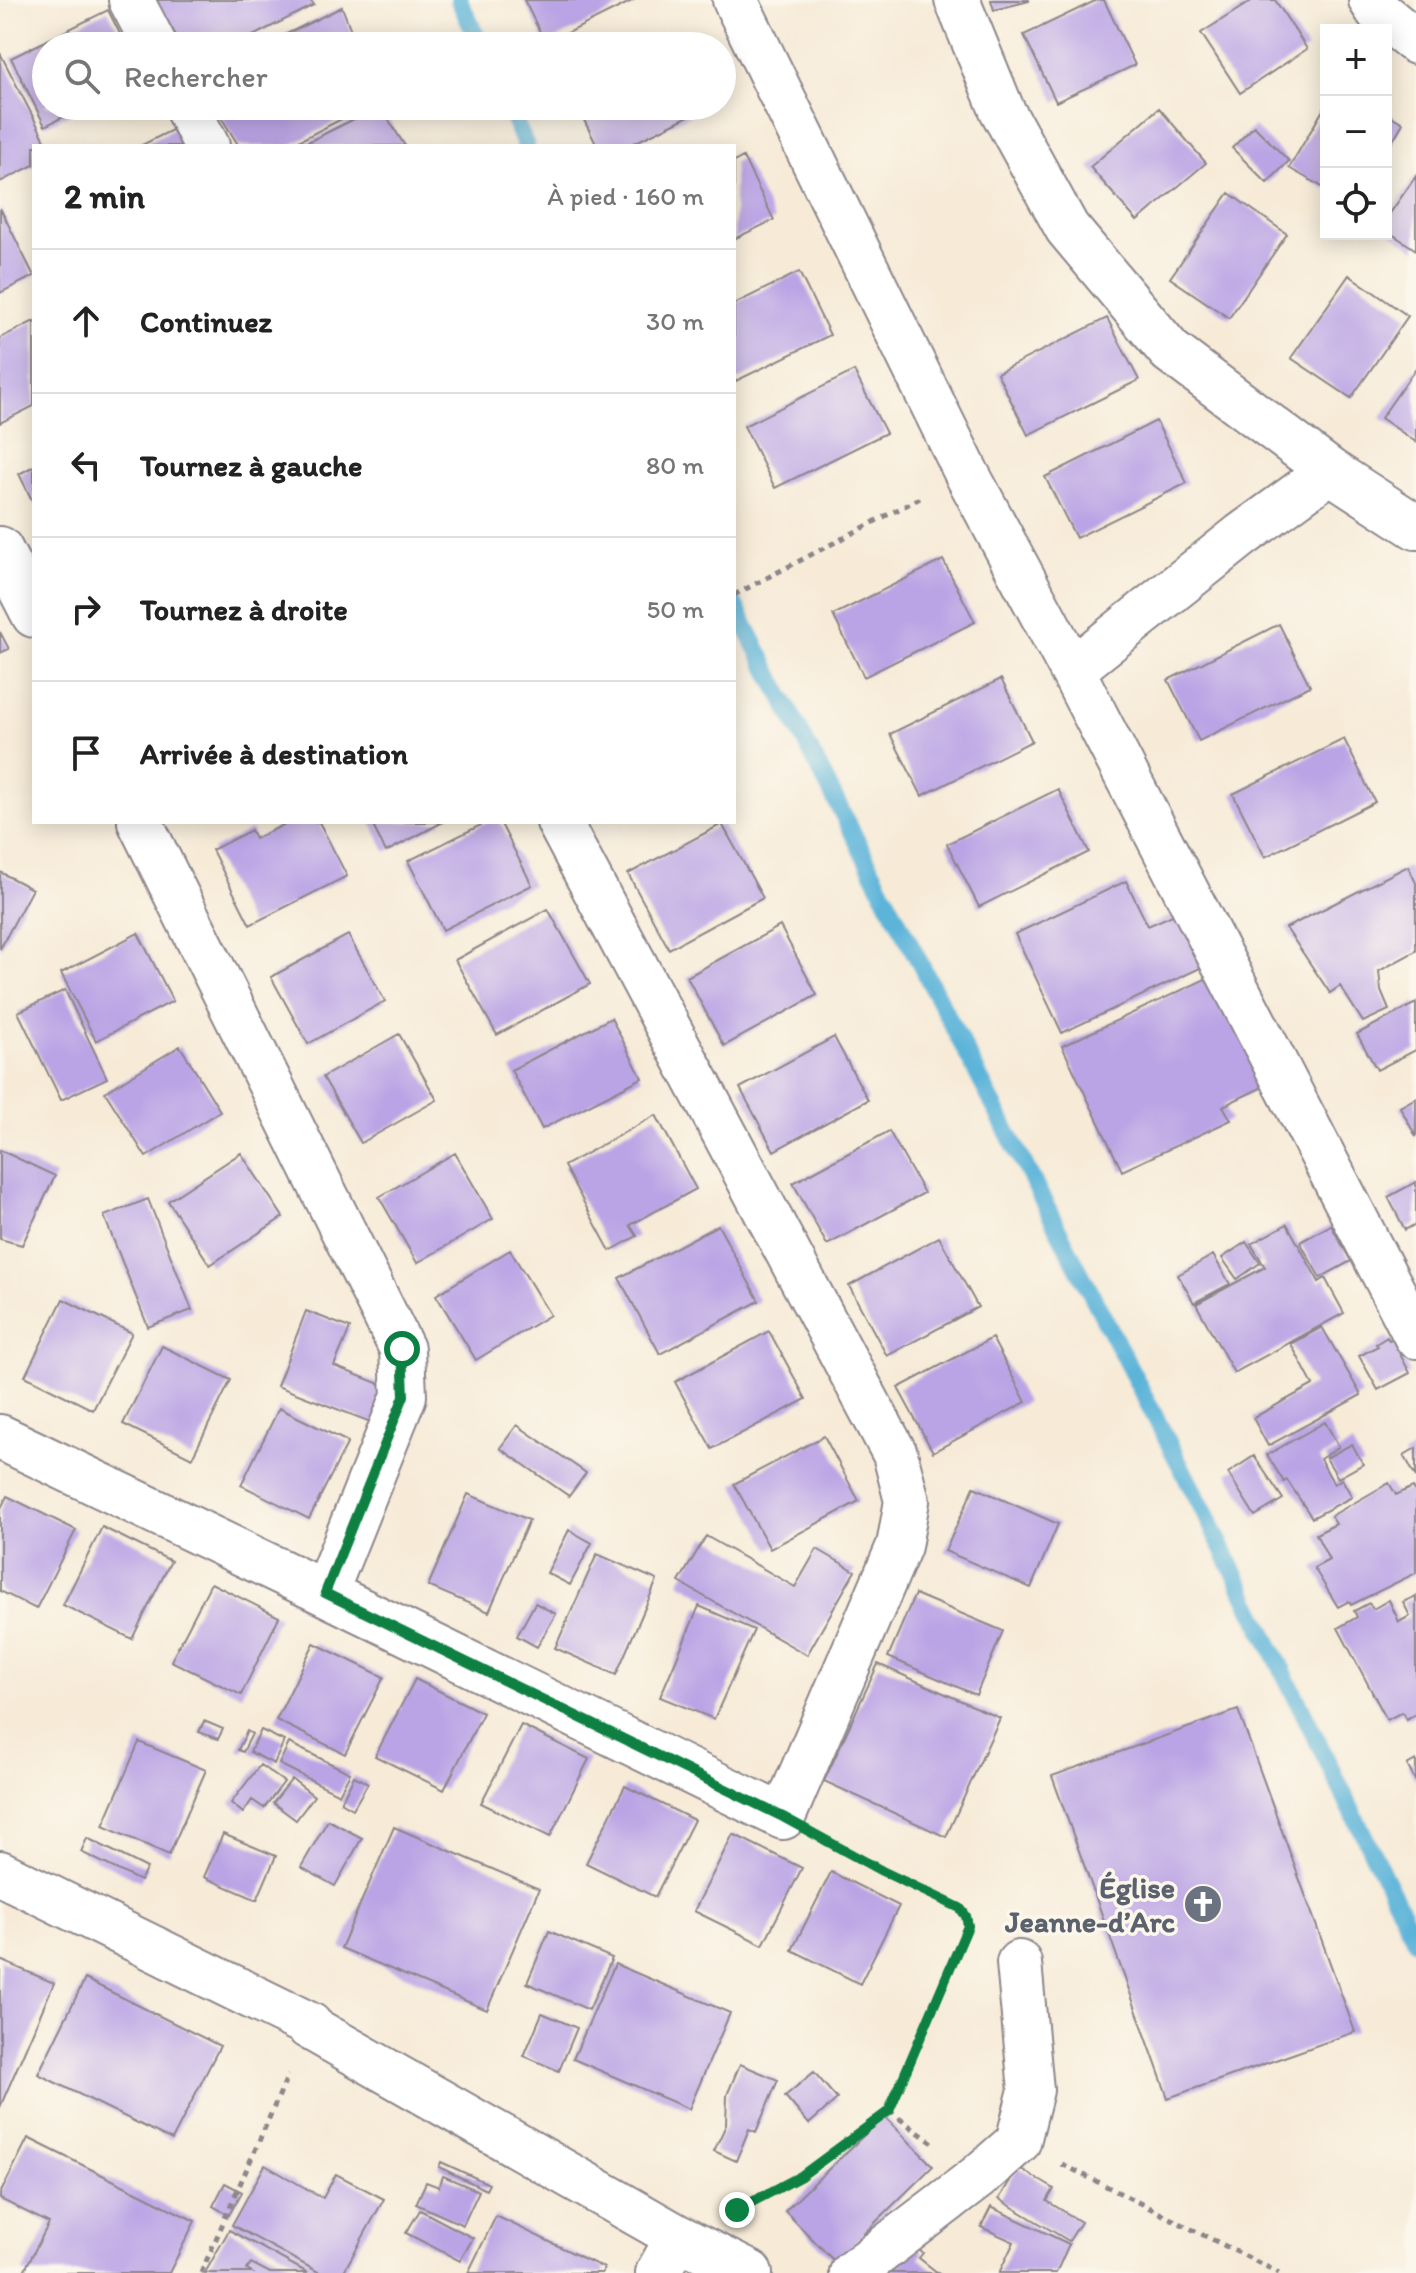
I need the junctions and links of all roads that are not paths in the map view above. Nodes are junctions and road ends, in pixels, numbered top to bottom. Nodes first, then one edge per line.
1 (131, 0) edge
2 (735, 0) edge
3 (957, 0) edge
4 (1371, 0) edge
5 (148, 32) edge
6 (1416, 42) edge
7 (193, 120) edge
8 (206, 144) edge
9 (1330, 471) junction
10 (1416, 527) edge
11 (0, 549) edge
12 (32, 611) edge
13 (1072, 670) junction
14 (141, 824) edge
15 (560, 824) edge
16 (1416, 1336) edge
17 (0, 1437) edge
18 (325, 1593) junction
19 (0, 1873) edge
20 (1019, 1963) dead end
21 (668, 2255) edge
22 (750, 2273) edge
23 (852, 2273) edge

1 - 5 street
2 - 13 street
3 - 9 street
4 - 6 street
7 - 8 street
9 - 10 street
9 - 13 street
11 - 12 street
13 - 16 street
14 - 18 street
15 - 18 street
17 - 18 street
19 - 21 street
20 - 23 street
21 - 22 street

